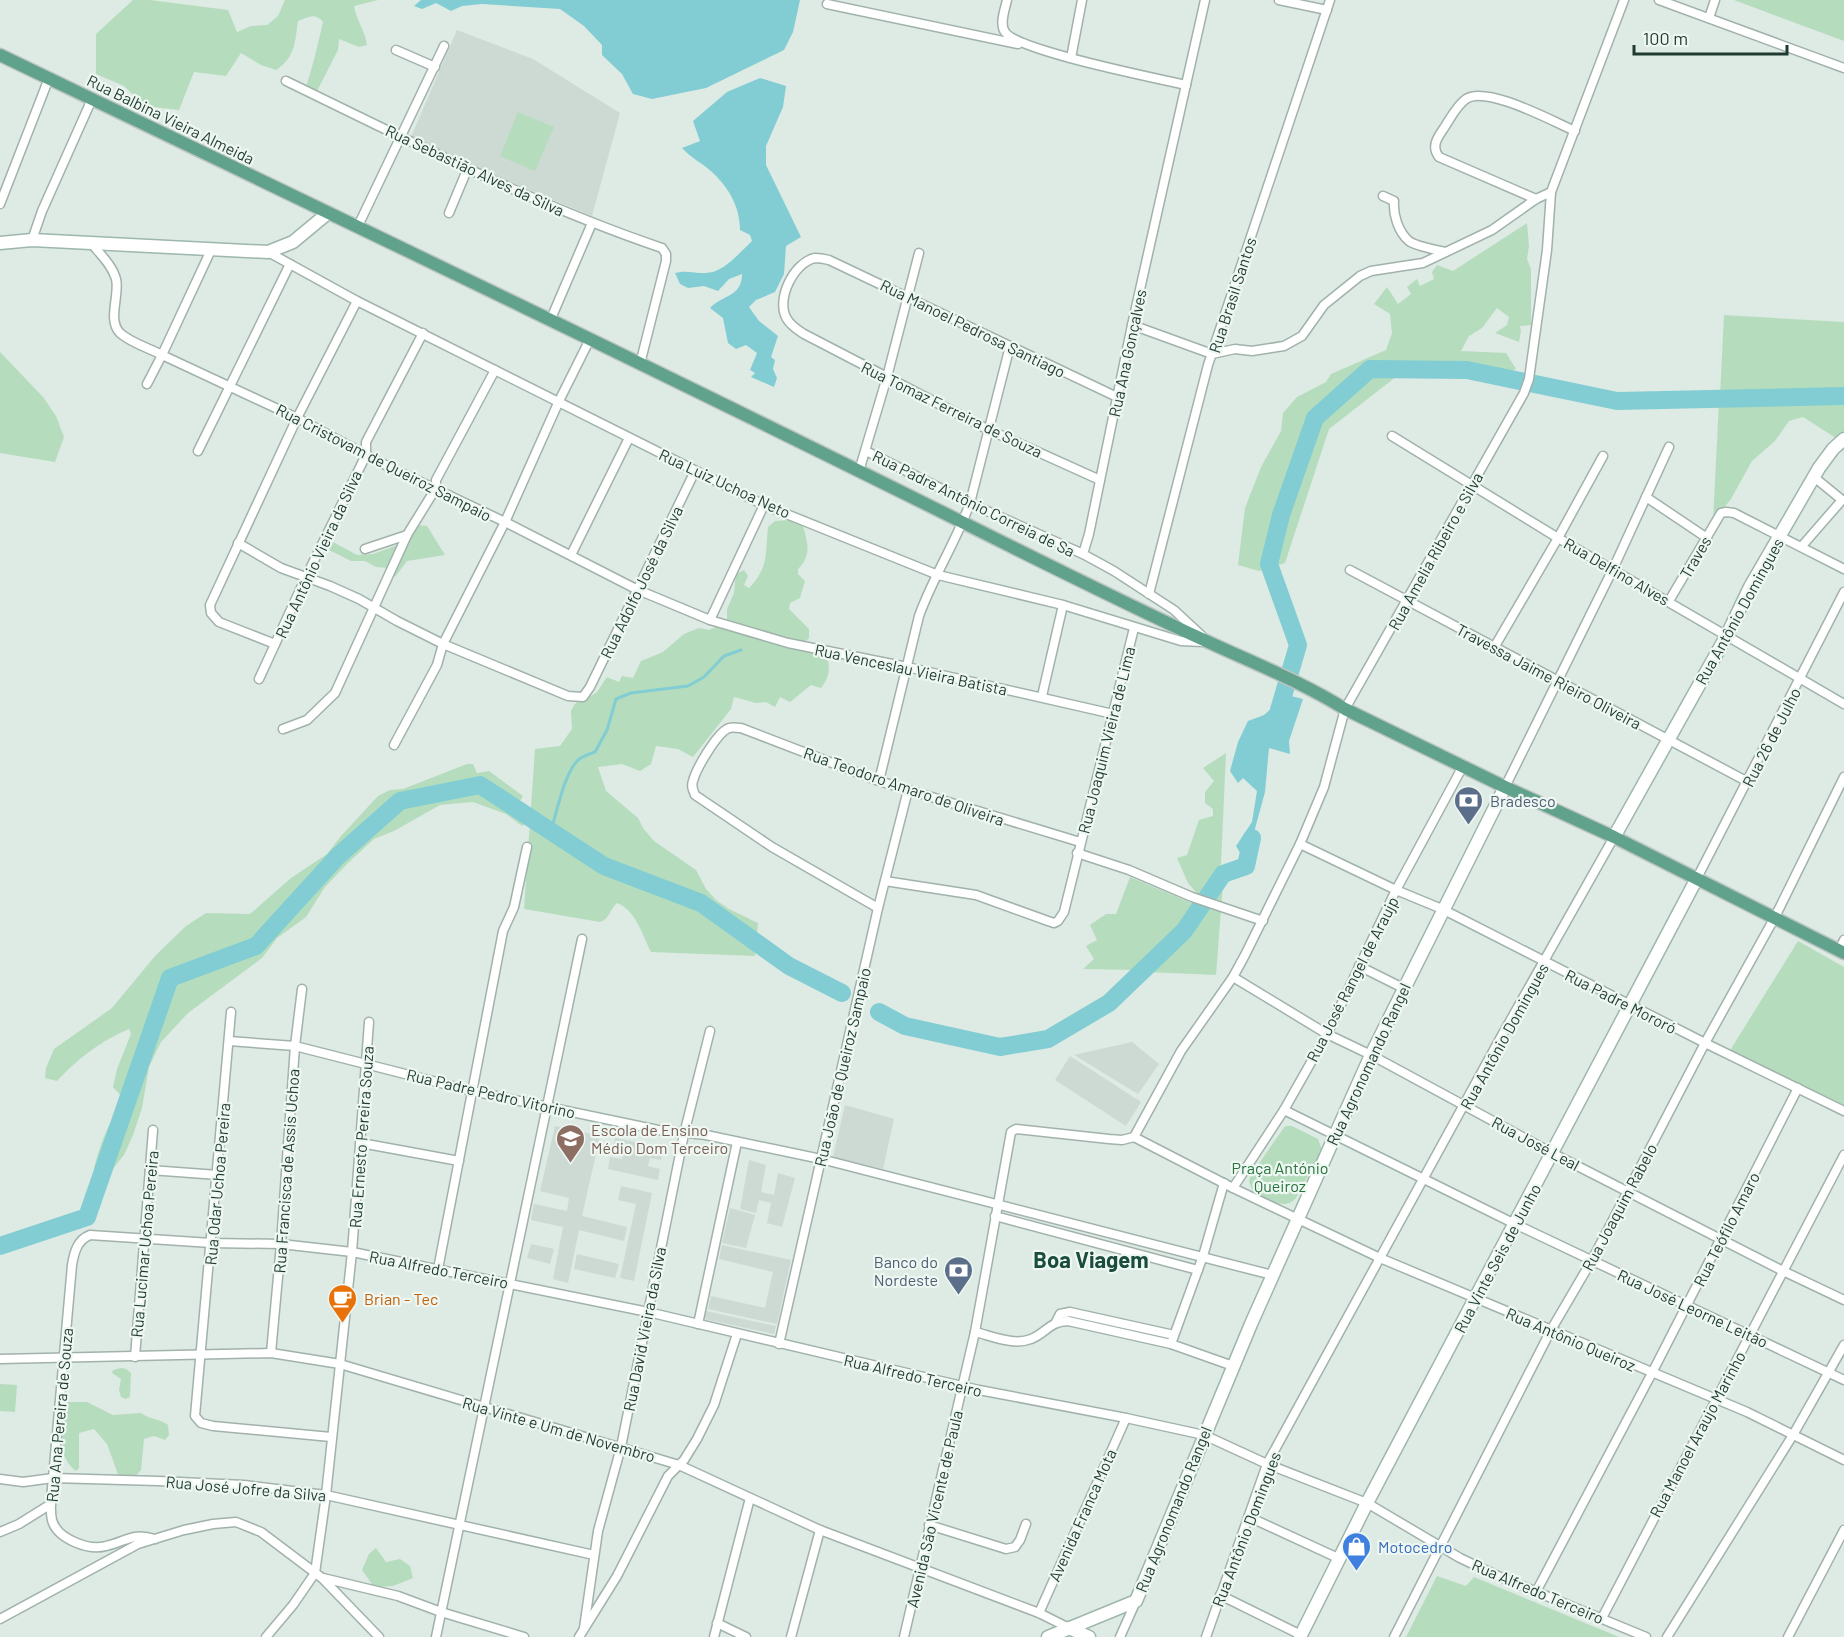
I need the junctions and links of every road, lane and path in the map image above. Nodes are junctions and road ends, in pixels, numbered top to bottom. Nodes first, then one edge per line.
1 (1007, 0) edge
2 (1082, 0) edge
3 (1205, 0) edge
4 (1279, 0) edge
5 (1330, 0) edge
6 (1624, 0) edge
7 (1659, 0) edge
8 (1715, 0) edge
9 (827, 4) dead end
10 (1327, 10) junction
11 (1709, 18) junction
12 (444, 46) dead end
13 (1033, 47) junction
14 (396, 50) dead end
15 (0, 55) edge
16 (1071, 58) junction
17 (435, 67) junction
18 (1844, 68) edge
19 (49, 78) junction
20 (286, 81) dead end
21 (1186, 85) junction
22 (92, 99) junction
23 (1575, 130) junction
24 (402, 137) junction
25 (468, 170) junction
26 (1551, 192) junction
27 (1383, 196) dead end
28 (1536, 199) junction
29 (0, 204) edge
30 (328, 213) junction
31 (449, 213) dead end
32 (592, 224) junction
33 (358, 226) junction
34 (32, 240) junction
35 (0, 243) edge
36 (92, 244) junction
37 (211, 250) junction
38 (268, 252) junction
39 (1445, 252) junction
40 (919, 253) dead end
41 (290, 264) junction
42 (908, 297) junction
43 (357, 301) junction
44 (550, 321) junction
45 (1132, 325) junction
46 (423, 333) junction
47 (804, 334) joint
48 (590, 339) junction
49 (1010, 346) junction
50 (1212, 354) junction
51 (162, 355) junction
52 (640, 364) junction
53 (495, 370) junction
54 (887, 377) junction
55 (147, 384) dead end
56 (230, 386) junction
57 (1117, 397) junction
58 (559, 401) junction
59 (297, 418) junction
60 (987, 429) junction
61 (1392, 436) dead end
62 (629, 438) junction
63 (1844, 439) edge
64 (1669, 447) dead end
65 (198, 451) dead end
66 (866, 451) junction
67 (366, 455) junction
68 (1603, 456) dead end
69 (695, 471) junction
70 (859, 471) junction
71 (1814, 477) junction
72 (1100, 480) junction
73 (1472, 486) junction
74 (435, 488) junction
75 (1646, 498) junction
76 (1843, 500) edge
77 (970, 503) junction
78 (764, 505) junction
79 (505, 522) junction
80 (963, 523) junction
81 (408, 535) junction
82 (1780, 536) junction
83 (1558, 538) junction
84 (1707, 538) junction
85 (238, 543) junction
86 (1802, 546) junction
87 (365, 549) dead end
88 (1083, 554) junction
89 (571, 555) junction
90 (1844, 568) edge
91 (1613, 569) junction
92 (1350, 570) dead end
93 (938, 575) junction
94 (306, 577) junction
95 (638, 590) junction
96 (1844, 592) edge
97 (1149, 594) junction
98 (1408, 601) junction
99 (1669, 601) junction
100 (1063, 605) junction
101 (375, 608) junction
102 (710, 620) junction
103 (1134, 628) junction
104 (1727, 635) junction
105 (1209, 642) junction
106 (275, 644) junction
107 (443, 644) junction
108 (1495, 646) junction
109 (907, 666) junction
110 (1801, 679) junction
111 (260, 680) dead end
112 (1558, 682) junction
113 (1042, 696) junction
114 (1844, 704) edge
115 (1345, 709) junction
116 (1113, 714) junction
117 (283, 729) dead end
118 (1668, 740) junction
119 (394, 745) dead end
120 (1463, 766) junction
121 (1844, 777) edge
122 (879, 781) junction
123 (1748, 782) junction
124 (1505, 787) junction
125 (908, 790) junction
126 (1614, 837) junction
127 (1080, 842) junction
128 (1300, 844) junction
129 (527, 847) dead end
130 (1077, 853) junction
131 (1696, 880) junction
132 (885, 881) junction
133 (1396, 890) junction
134 (878, 908) junction
135 (1442, 909) junction
136 (1774, 917) junction
137 (1263, 921) junction
138 (582, 939) dead end
139 (1842, 948) edge
140 (1545, 962) junction
141 (1359, 966) junction
142 (1233, 977) junction
143 (1403, 988) junction
144 (302, 989) dead end
145 (1630, 1005) junction
146 (231, 1012) dead end
147 (369, 1022) dead end
148 (710, 1031) dead end
149 (1327, 1034) junction
150 (229, 1041) junction
151 (1705, 1043) junction
152 (295, 1046) junction
153 (1371, 1055) junction
154 (367, 1065) junction
155 (1798, 1088) junction
156 (472, 1091) junction
157 (547, 1106) junction
158 (1465, 1106) junction
159 (1284, 1110) junction
160 (1844, 1112) edge
161 (153, 1130) dead end
162 (684, 1134) junction
163 (1336, 1135) junction
164 (1134, 1137) junction
165 (737, 1142) junction
166 (361, 1143) junction
167 (1552, 1153) junction
168 (1844, 1155) edge
169 (821, 1159) junction
170 (459, 1161) junction
171 (150, 1170) junction
172 (218, 1174) junction
173 (1424, 1178) junction
174 (1224, 1183) junction
175 (1233, 1188) junction
176 (1628, 1190) junction
177 (997, 1205) junction
178 (995, 1216) junction
179 (1297, 1219) junction
180 (1515, 1224) junction
181 (144, 1239) junction
182 (1720, 1239) junction
183 (211, 1242) junction
184 (281, 1244) junction
185 (352, 1252) junction
186 (1203, 1256) junction
187 (1380, 1258) junction
188 (1592, 1260) junction
189 (438, 1269) junction
190 (1198, 1270) junction
191 (1783, 1271) junction
192 (1272, 1275) junction
193 (509, 1283) junction
194 (1475, 1299) junction
195 (1844, 1300) edge
196 (1686, 1305) junction
197 (648, 1312) junction
198 (698, 1324) junction
199 (1551, 1330) junction
200 (975, 1332) junction
201 (737, 1334) junction
202 (1749, 1334) junction
203 (1172, 1339) junction
204 (779, 1344) junction
205 (1844, 1345) edge
206 (271, 1353) junction
207 (202, 1355) junction
208 (135, 1357) junction
209 (0, 1359) edge
210 (63, 1359) junction
211 (340, 1364) junction
212 (1233, 1366) junction
213 (1828, 1371) junction
214 (1652, 1373) junction
215 (1844, 1380) edge
216 (962, 1385) junction
217 (1715, 1399) junction
218 (484, 1407) junction
219 (1126, 1418) junction
220 (1204, 1435) junction
221 (1793, 1435) junction
222 (331, 1437) junction
223 (621, 1447) junction
224 (1844, 1460) edge
225 (1267, 1464) junction
226 (679, 1465) junction
227 (52, 1478) junction
228 (0, 1479) edge
229 (326, 1494) junction
230 (750, 1498) junction
231 (1367, 1503) junction
232 (51, 1504) junction
233 (36, 1514) junction
234 (1249, 1516) junction
235 (53, 1523) junction
236 (1026, 1524) dead end
237 (460, 1525) junction
238 (929, 1525) junction
239 (820, 1530) junction
240 (1844, 1530) edge
241 (0, 1532) edge
242 (155, 1539) junction
243 (1440, 1548) junction
244 (594, 1555) junction
245 (1338, 1558) junction
246 (920, 1568) junction
247 (318, 1575) junction
248 (1536, 1592) junction
249 (1220, 1595) junction
250 (1136, 1601) junction
251 (441, 1612) junction
252 (1039, 1613) junction
253 (1602, 1618) junction
254 (0, 1619) edge
255 (717, 1623) junction
256 (584, 1628) junction
257 (1069, 1628) junction
258 (1301, 1636) edge
259 (266, 1637) edge
260 (379, 1637) edge
261 (436, 1637) edge
262 (524, 1637) edge
263 (579, 1637) edge
264 (714, 1637) edge
265 (746, 1637) edge
266 (791, 1637) edge
267 (904, 1637) edge
268 (1048, 1637) edge
269 (1089, 1637) edge
270 (1120, 1637) edge
271 (1206, 1637) edge
272 (1394, 1637) edge
273 (1646, 1637) edge
274 (1667, 1637) edge
275 (1788, 1637) edge

1 - 13 street
2 - 16 street
3 - 21 street, Rua Ana Gonçalves
4 - 10 street
5 - 10 street, Rua Brasil Santos
6 - 23 street, Rua Amelia Ribeiro e Silva
7 - 11 street
8 - 11 street
9 - 13 street
10 - 50 street, Rua Brasil Santos
11 - 18 street
12 - 17 street
13 - 16 street
14 - 17 street
15 - 19 main road, Rua Balbina Vieira Almeida
16 - 21 street
17 - 24 street
19 - 22 main road, Rua Balbina Vieira Almeida
19 - 29 street
20 - 24 street, Rua Sebastião Alves da Silva
21 - 45 street, Rua Ana Gonçalves
22 - 30 main road, Rua Balbina Vieira Almeida
22 - 34 street
23 - 26 street, Rua Amelia Ribeiro e Silva
23 - 28 street
24 - 25 street, Rua Sebastião Alves da Silva
24 - 33 street
25 - 31 street
25 - 32 street, Rua Sebastião Alves da Silva
26 - 28 street
26 - 73 street, Rua Amelia Ribeiro e Silva
27 - 39 street
28 - 39 street
30 - 33 main road, Rua Balbina Vieira Almeida
30 - 38 street
32 - 44 street
32 - 52 street, Rua Sebastião Alves da Silva
33 - 44 main road, Rua Balbina Vieira Almeida
34 - 35 street
34 - 36 street
36 - 37 street
36 - 51 street, Rua Cristovam de Queiroz Sampaio
37 - 38 street
37 - 51 street
38 - 41 street, Rua Luiz Uchoa Neto
39 - 50 street
40 - 42 street
41 - 43 street, Rua Luiz Uchoa Neto
41 - 56 street
42 - 47 street, Rua Manoel Pedrosa Santiago
42 - 49 street, Rua Manoel Pedrosa Santiago
42 - 54 street
43 - 46 street, Rua Luiz Uchoa Neto
43 - 59 street
44 - 48 main road, Rua Balbina Vieira Almeida
45 - 50 street
45 - 57 street, Rua Ana Gonçalves
46 - 53 street, Rua Luiz Uchoa Neto
46 - 67 street, Rua Antônio Vieira da Silva
47 - 54 street, Rua Tomaz Ferreira de Souza
48 - 52 main road, Rua Balbina Vieira Almeida
48 - 58 street
49 - 57 street, Rua Manoel Pedrosa Santiago
49 - 60 street
50 - 97 street, Rua Brasil Santos
51 - 55 street
51 - 56 street, Rua Cristovam de Queiroz Sampaio
52 - 70 main road, Rua Balbina Vieira Almeida
53 - 58 street, Rua Luiz Uchoa Neto
53 - 74 street
54 - 60 street, Rua Tomaz Ferreira de Souza
54 - 66 street
56 - 59 street, Rua Cristovam de Queiroz Sampaio
56 - 65 street
57 - 72 street, Rua Ana Gonçalves
58 - 62 street, Rua Luiz Uchoa Neto
58 - 79 street
59 - 67 street, Rua Cristovam de Queiroz Sampaio
59 - 85 street
60 - 72 street, Rua Tomaz Ferreira de Souza
60 - 77 street
61 - 73 street, Rua Delfino Alves
62 - 69 street, Rua Luiz Uchoa Neto
62 - 89 street
63 - 71 street, Rua Antônio Domingues
64 - 75 street, Rua Agronomando Rangel
66 - 70 street
66 - 77 street, Rua Padre Antônio Correia de Sa
67 - 74 street, Rua Cristovam de Queiroz Sampaio
67 - 94 street, Rua Antônio Vieira da Silva
68 - 83 street
69 - 78 street, Rua Luiz Uchoa Neto
69 - 95 street, Rua Adolfo José da Silva
70 - 80 main road, Rua Balbina Vieira Almeida
71 - 76 street
71 - 82 street, Rua Antônio Domingues
72 - 88 street, Rua Ana Gonçalves
73 - 83 street, Rua Delfino Alves
73 - 98 street, Rua Amelia Ribeiro e Silva
74 - 79 street, Rua Cristovam de Queiroz Sampaio
74 - 81 street
75 - 84 street
75 - 91 street, Rua Agronomando Rangel
76 - 86 street
77 - 80 street
77 - 88 street, Rua Padre Antônio Correia de Sa
78 - 93 street, Rua Luiz Uchoa Neto
78 - 102 street
79 - 89 street, Rua Cristovam de Queiroz Sampaio
79 - 107 street
80 - 93 street
80 - 105 main road, Rua Balbina Vieira Almeida
81 - 87 street
81 - 101 street
82 - 84 street, Traves
82 - 86 street
82 - 104 street, Rua Antônio Domingues
83 - 91 street, Rua Delfino Alves
83 - 108 street
84 - 99 street, Traves
85 - 94 street
85 - 106 street
86 - 90 street
88 - 97 street
89 - 95 street, Rua Cristovam de Queiroz Sampaio
91 - 99 street, Rua Delfino Alves
91 - 112 street, Rua Agronomando Rangel
92 - 98 street, Travessa Jaime Rieiro Oliveira
93 - 100 street, Rua Luiz Uchoa Neto
93 - 109 street
94 - 101 street
94 - 106 street, Rua Antônio Vieira da Silva
95 - 102 street, Rua Cristovam de Queiroz Sampaio
95 - 107 street, Rua Adolfo José da Silva
96 - 110 street, Rua 26 de Julho
97 - 105 street
98 - 108 street, Travessa Jaime Rieiro Oliveira
98 - 115 street, Rua Amelia Ribeiro e Silva
99 - 104 street, Rua Delfino Alves
100 - 103 street, Rua Luiz Uchoa Neto
100 - 113 street
101 - 107 street
101 - 117 street
102 - 109 street, Rua Venceslau Vieira Batista
103 - 105 street, Rua Luiz Uchoa Neto
103 - 116 street, Rua Joaquim Vieira de Lima
104 - 110 street, Rua Delfino Alves
104 - 118 street, Rua Antônio Domingues
105 - 115 main road, Rua Balbina Vieira Almeida
106 - 111 street, Rua Antônio Vieira da Silva
107 - 119 street
108 - 112 street, Travessa Jaime Rieiro Oliveira
109 - 113 street, Rua Venceslau Vieira Batista
109 - 122 street
110 - 114 street, Rua Delfino Alves
110 - 123 street, Rua 26 de Julho
112 - 118 street, Travessa Jaime Rieiro Oliveira
112 - 124 street, Rua Agronomando Rangel
113 - 116 street, Rua Venceslau Vieira Batista
115 - 120 main road, Rua Balbina Vieira Almeida
115 - 128 street, Rua Amelia Ribeiro e Silva
116 - 127 street, Rua Joaquim Vieira de Lima
118 - 123 street, Travessa Jaime Rieiro Oliveira
118 - 126 street, Rua Antônio Domingues
120 - 124 main road, Rua Balbina Vieira Almeida
120 - 133 street, Rua José Rangel de Araujp
121 - 136 street, Rua Joaquim Rabelo
122 - 125 street, Rua Teodoro Amaro de Oliveira
122 - 134 street, Rua Teodoro Amaro de Oliveira
123 - 131 street, Rua 26 de Julho
124 - 126 main road, Rua Balbina Vieira Almeida
124 - 135 street, Rua Agronomando Rangel
125 - 127 street, Rua Teodoro Amaro de Oliveira
125 - 132 street, Rua João de Queiroz Sampaio
126 - 131 main road, Rua Balbina Vieira Almeida
126 - 140 street, Rua Antônio Domingues
127 - 130 street, Rua Joaquim Vieira de Lima
128 - 133 street, Rua Padre Mororó
128 - 137 street, Rua Amelia Ribeiro e Silva
129 - 156 street
130 - 132 street, Rua Joaquim Vieira de Lima
130 - 137 street
131 - 136 main road, Rua Balbina Vieira Almeida
131 - 145 street, Rua Vinte Seis de Junho
132 - 134 street, Rua João de Queiroz Sampaio
133 - 135 street, Rua Padre Mororó
133 - 141 street, Rua José Rangel de Araujp
134 - 169 street, Rua João de Queiroz Sampaio
135 - 140 street, Rua Padre Mororó
135 - 143 street, Rua Agronomando Rangel
136 - 139 main road, Rua Balbina Vieira Almeida
136 - 151 street, Rua Joaquim Rabelo
137 - 142 street, Rua Amelia Ribeiro e Silva
138 - 157 street
140 - 145 street, Rua Padre Mororó
140 - 158 street, Rua Antônio Domingues
141 - 143 street
141 - 149 street, Rua José Rangel de Araujp
142 - 149 street, Rua José Leal
142 - 164 street, Rua Amelia Ribeiro e Silva
143 - 153 street, Rua Agronomando Rangel
144 - 152 street, Rua Francisca de Assis Uchoa
145 - 151 street, Rua Padre Mororó
145 - 167 street, Rua Vinte Seis de Junho
146 - 150 street, Rua Odar Uchoa Pereira
147 - 154 street, Rua Ernesto Pereira Souza
148 - 162 street, Rua David Vieira da Silva
149 - 153 street, Rua José Leal
149 - 159 street, Rua José Rangel de Araujp
150 - 152 street, Rua Padre Pedro Vitorino
150 - 172 street, Rua Odar Uchoa Pereira
151 - 155 street, Rua Padre Mororó
151 - 176 street, Rua Joaquim Rabelo
152 - 154 street, Rua Padre Pedro Vitorino
152 - 184 street, Rua Francisca de Assis Uchoa
153 - 158 street, Rua José Leal
153 - 163 street, Rua Agronomando Rangel
154 - 156 street, Rua Padre Pedro Vitorino
154 - 166 street, Rua Ernesto Pereira Souza
155 - 160 street, Rua Padre Mororó
155 - 182 street, Rua Teófilo Amaro
156 - 157 street, Rua Padre Pedro Vitorino
156 - 170 street
157 - 162 street, Rua Padre Pedro Vitorino
157 - 193 street
158 - 167 street, Rua José Leal
158 - 173 street, Rua Antônio Domingues
159 - 163 street, Rua José Leorne Leitão
159 - 175 street, Rua José Rangel de Araujp
161 - 171 street, Rua Lucimar Uchoa Pereira
162 - 165 street, Rua Padre Pedro Vitorino
162 - 197 street, Rua David Vieira da Silva
163 - 173 street, Rua José Leorne Leitão
163 - 179 street, Rua Agronomando Rangel
164 - 174 street, Rua Antônio Queiroz
164 - 177 street
165 - 169 street, Rua Padre Pedro Vitorino
165 - 198 street
166 - 170 street
166 - 185 street, Rua Ernesto Pereira Souza
167 - 176 street, Rua José Leal
167 - 180 street, Rua Vinte Seis de Junho
168 - 191 street, Rua Manoel Araujo Marinho
169 - 177 street, Rua Padre Pedro Vitorino
169 - 204 street, Rua João de Queiroz Sampaio
170 - 189 street
171 - 172 street
171 - 181 street, Rua Lucimar Uchoa Pereira
172 - 183 street, Rua Odar Uchoa Pereira
173 - 180 street, Rua José Leorne Leitão
173 - 187 street, Rua Antônio Domingues
174 - 175 street, Rua Antônio Queiroz
174 - 186 street
175 - 179 street, Rua Antônio Queiroz
176 - 182 street, Rua José Leal
176 - 188 street, Rua Joaquim Rabelo
177 - 178 street, Avenida São Vicente de Paula
177 - 186 street, Rua Padre Pedro Vitorino
178 - 190 street
178 - 200 street, Avenida São Vicente de Paula
179 - 187 street, Rua Antônio Queiroz
179 - 192 street, Rua Agronomando Rangel
180 - 188 street, Rua José Leorne Leitão
180 - 194 street, Rua Vinte Seis de Junho
181 - 183 street, Rua Alfredo Terceiro
181 - 208 street, Rua Lucimar Uchoa Pereira
181 - 210 street, Rua Ana Pereira de Souza
182 - 191 street, Rua José Leal
182 - 196 street, Rua Teófilo Amaro
183 - 184 street, Rua Alfredo Terceiro
183 - 207 street, Rua Odar Uchoa Pereira
184 - 185 street, Rua Alfredo Terceiro
184 - 206 street, Rua Francisca de Assis Uchoa
185 - 189 street, Rua Alfredo Terceiro
185 - 211 street, Rua Ernesto Pereira Souza
186 - 190 street
186 - 192 street, Rua Padre Pedro Vitorino
187 - 194 street, Rua Antônio Queiroz
187 - 225 street, Rua Antônio Domingues
188 - 196 street, Rua José Leorne Leitão
188 - 199 street, Rua Joaquim Rabelo
189 - 193 street, Rua Alfredo Terceiro
190 - 203 street
191 - 195 street, Rua José Leal
191 - 202 street, Rua Manoel Araujo Marinho
192 - 212 street, Rua Agronomando Rangel
193 - 197 street, Rua Alfredo Terceiro
193 - 218 street
194 - 199 street, Rua Antônio Queiroz
194 - 231 street, Rua Vinte Seis de Junho
196 - 202 street, Rua José Leorne Leitão
196 - 214 street, Rua Teófilo Amaro
197 - 198 street, Rua Alfredo Terceiro
197 - 223 street, Rua David Vieira da Silva
198 - 201 street, Rua Alfredo Terceiro
199 - 214 street, Rua Antônio Queiroz
199 - 243 street, Rua Joaquim Rabelo
200 - 203 street
200 - 216 street, Avenida São Vicente de Paula
201 - 204 street, Rua Alfredo Terceiro
201 - 226 street
202 - 213 street, Rua José Leorne Leitão
202 - 217 street, Rua Manoel Araujo Marinho
203 - 212 street
204 - 216 street, Rua Alfredo Terceiro
205 - 213 street
206 - 207 street, Rua Vinte e Um de Novembro
206 - 211 street, Rua Vinte e Um de Novembro
207 - 208 street, Rua Vinte e Um de Novembro
207 - 222 street, Rua Odar Uchoa Pereira
208 - 210 street, Rua Vinte e Um de Novembro
209 - 210 street, Rua Vinte e Um de Novembro
210 - 227 street, Rua Ana Pereira de Souza
211 - 218 street, Rua Vinte e Um de Novembro
211 - 222 street, Rua Ernesto Pereira Souza
212 - 220 street, Rua Agronomando Rangel
213 - 215 street, Rua José Leorne Leitão
213 - 221 street
214 - 217 street, Rua Antônio Queiroz
214 - 248 street, Rua Teófilo Amaro
216 - 219 street, Rua Alfredo Terceiro
216 - 238 street, Avenida São Vicente de Paula
217 - 221 street, Rua Antônio Queiroz
217 - 253 street, Rua Manoel Araujo Marinho
218 - 223 street, Rua Vinte e Um de Novembro
218 - 237 street
219 - 220 street, Rua Alfredo Terceiro
219 - 252 street, Avenida Franca Mota
220 - 225 street, Rua Alfredo Terceiro
220 - 250 street, Rua Agronomando Rangel
221 - 224 street, Rua Antônio Queiroz
221 - 274 street
222 - 229 street, Rua Ernesto Pereira Souza
223 - 226 street, Rua Vinte e Um de Novembro
223 - 244 street, Rua David Vieira da Silva
225 - 231 street, Rua Alfredo Terceiro
225 - 234 street, Rua Antônio Domingues
226 - 230 street, Rua Vinte e Um de Novembro
226 - 256 street
227 - 228 street, Rua José Jofre da Silva
227 - 229 street, Rua José Jofre da Silva
227 - 232 street, Rua Ana Pereira de Souza
229 - 237 street, Rua José Jofre da Silva
229 - 247 street, Rua Ernesto Pereira Souza
230 - 239 street, Rua Vinte e Um de Novembro
230 - 255 street
231 - 243 street, Rua Alfredo Terceiro
231 - 245 street, Rua Vinte Seis de Junho
232 - 233 street
232 - 235 street, Rua Ana Pereira de Souza
233 - 235 street
233 - 241 street
234 - 245 street
234 - 249 street, Rua Antônio Domingues
235 - 242 street, Rua Ana Pereira de Souza
236 - 238 street
237 - 244 street, Rua José Jofre da Silva
237 - 251 street
238 - 246 street, Avenida São Vicente de Paula
239 - 246 street, Rua Vinte e Um de Novembro
239 - 266 street
240 - 275 street
242 - 247 street
242 - 254 street
243 - 248 street, Rua Alfredo Terceiro
243 - 272 street, Rua Joaquim Rabelo
244 - 256 street, Rua David Vieira da Silva
245 - 258 street, Rua Vinte Seis de Junho
246 - 252 street, Rua Vinte e Um de Novembro
246 - 267 street, Avenida São Vicente de Paula
247 - 251 street
247 - 259 street
247 - 260 street
248 - 253 street, Rua Alfredo Terceiro
249 - 258 street
249 - 271 street, Rua Antônio Domingues
250 - 257 street
250 - 270 street, Rua Agronomando Rangel
251 - 261 street
251 - 262 street
252 - 257 street, Rua Vinte e Um de Novembro
253 - 273 street, Rua Alfredo Terceiro
255 - 264 street
255 - 265 street
256 - 263 street
257 - 268 street
257 - 269 street, Rua Vinte e Um de Novembro

